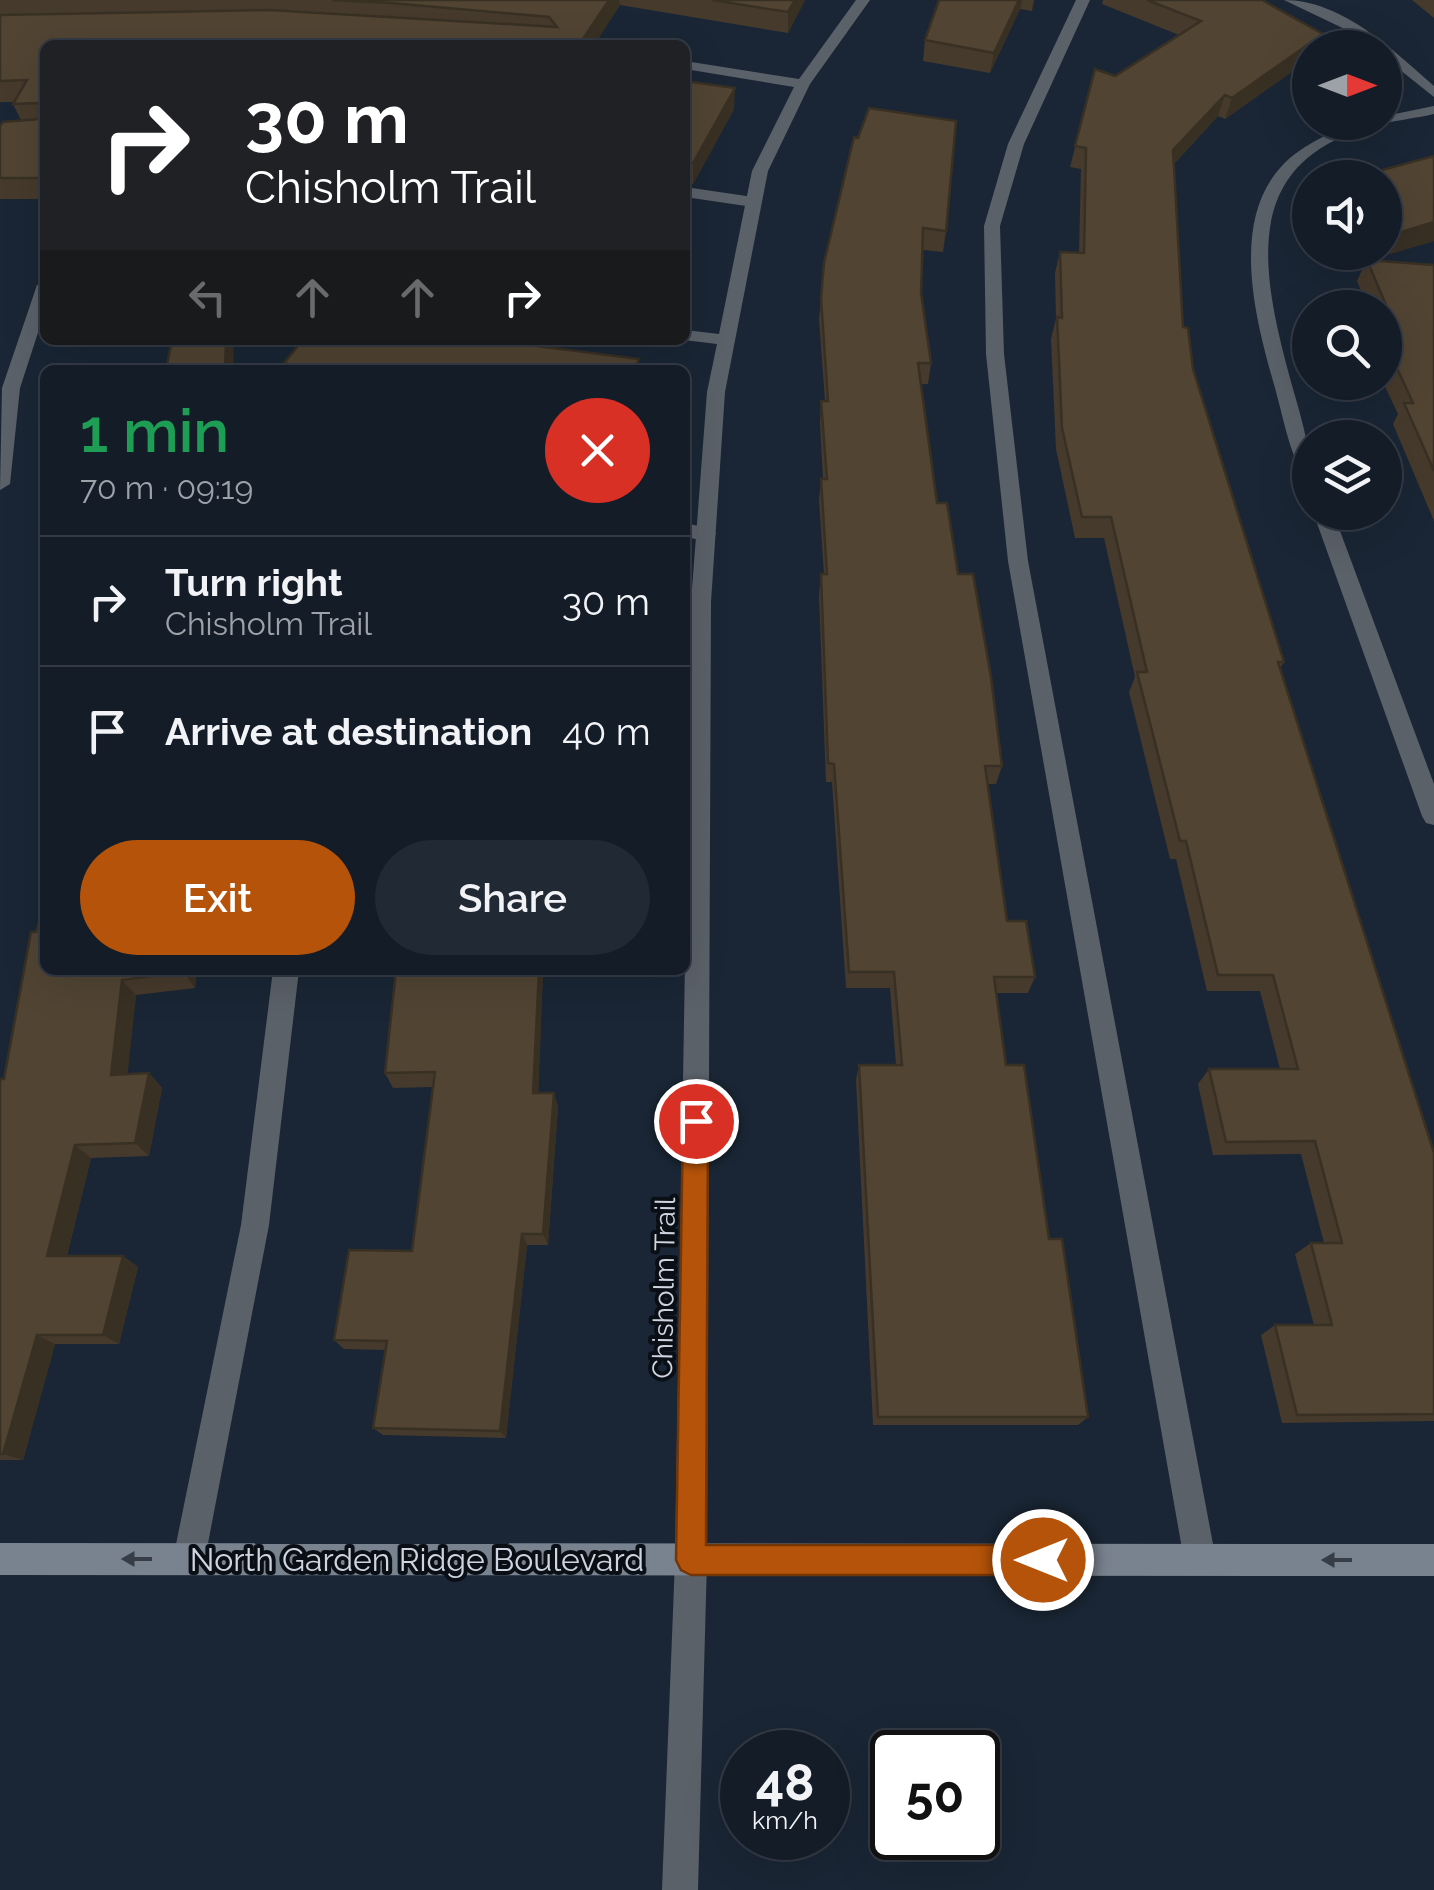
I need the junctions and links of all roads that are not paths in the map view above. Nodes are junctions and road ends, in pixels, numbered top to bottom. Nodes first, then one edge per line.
1 (863, 0) edge
2 (1083, 0) edge
3 (1291, 0) edge
4 (1358, 30) edge
5 (1402, 65) edge
6 (690, 66) edge
7 (803, 84) junction
8 (1434, 93) edge
9 (1434, 110) edge
10 (1402, 117) edge
11 (1330, 140) edge
12 (690, 193) edge
13 (753, 202) junction
14 (40, 300) edge
15 (690, 336) edge
16 (724, 340) junction
17 (1294, 420) edge
18 (0, 484) edge
19 (1330, 530) edge
20 (695, 532) edge
21 (1434, 816) edge
22 (285, 975) edge
23 (0, 1559) edge
24 (189, 1559) junction
25 (691, 1560) junction
26 (1200, 1560) junction
27 (1434, 1560) edge
28 (680, 1890) edge

1 - 7 street, Chisholm Trail
2 - 26 street
3 - 4 street
5 - 8 street
6 - 7 street
7 - 13 street, Chisholm Trail
9 - 10 street
11 - 17 street
12 - 13 street
13 - 16 street, Chisholm Trail
14 - 18 street
15 - 16 street
16 - 20 street, Chisholm Trail
19 - 21 street
20 - 25 street, Chisholm Trail
22 - 24 street
24 -> 23 main road, North Garden Ridge Boulevard
24 - 25 main road, North Garden Ridge Boulevard
25 - 26 main road, North Garden Ridge Boulevard
25 - 28 street, Chisholm Trail
27 -> 26 main road, North Garden Ridge Boulevard

